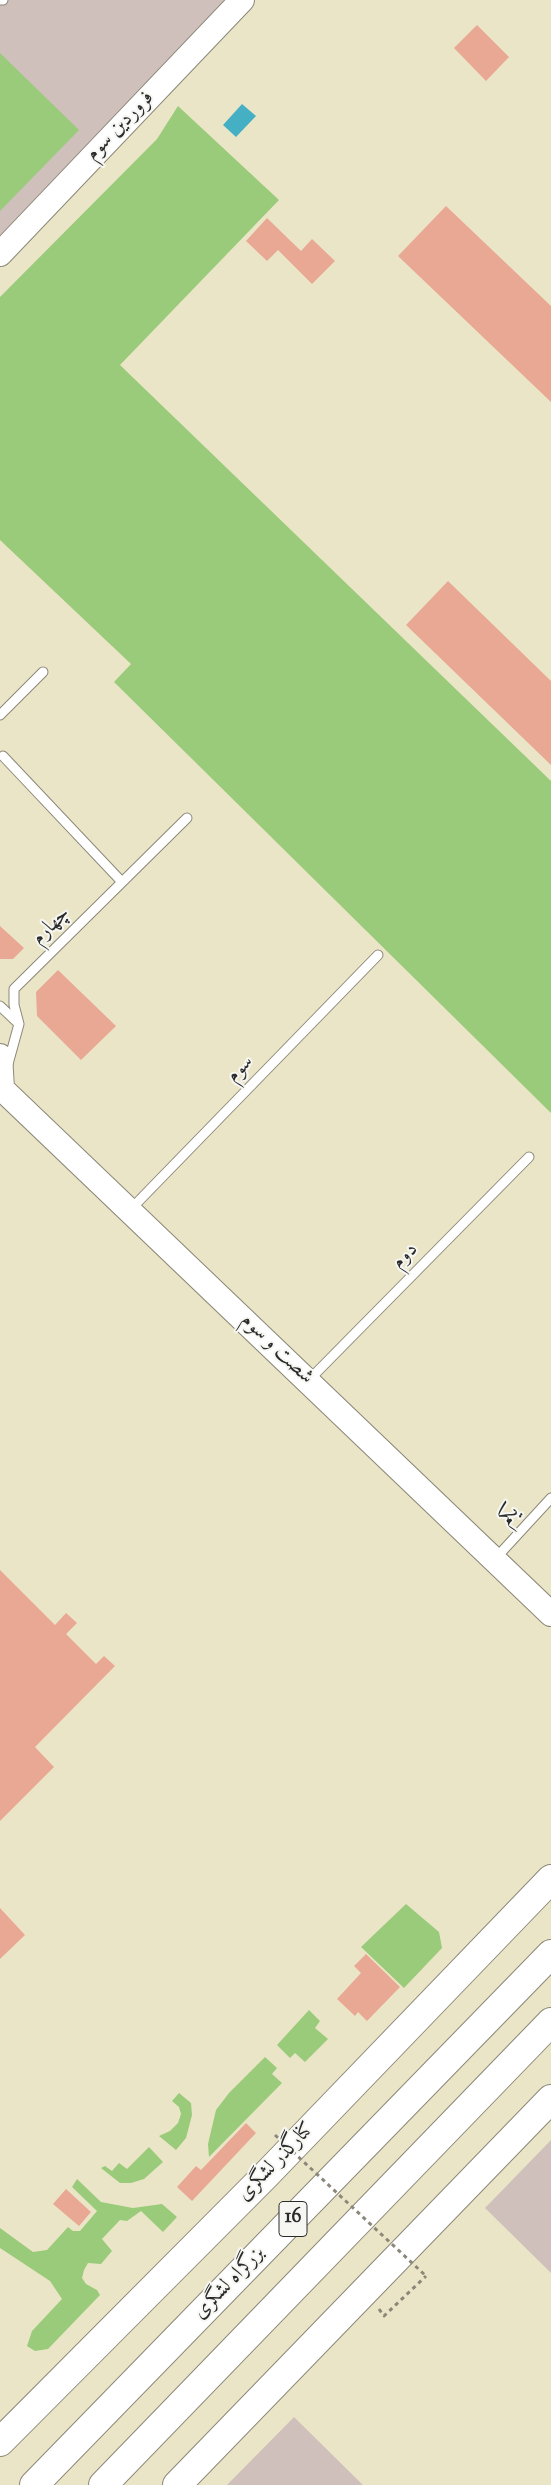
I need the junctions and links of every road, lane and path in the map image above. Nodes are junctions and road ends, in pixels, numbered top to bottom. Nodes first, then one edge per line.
1 (242, 0) edge
2 (0, 254) edge
3 (43, 672) dead end
4 (0, 714) edge
5 (4, 756) dead end
6 (187, 818) dead end
7 (122, 882) junction
8 (378, 955) dead end
9 (0, 1006) edge
10 (19, 1024) junction
11 (0, 1056) edge
12 (1, 1088) edge
13 (529, 1158) dead end
14 (130, 1210) junction
15 (308, 1381) junction
16 (551, 1498) edge
17 (495, 1559) junction
18 (551, 1614) edge
19 (551, 1879) edge
20 (551, 1954) edge
21 (551, 2022) edge
22 (551, 2098) edge
23 (275, 2134) dead end
24 (384, 2316) dead end
25 (0, 2442) edge
26 (34, 2485) edge
27 (103, 2485) edge
28 (177, 2485) edge

1 - 2 street, فروردین سوم
3 - 4 lane
5 - 7 lane
6 - 7 lane, چهارم
7 - 10 lane, چهارم
8 - 14 lane, سوم
9 - 10 lane
10 - 12 lane, چهارم
11 - 12 street
12 - 14 street, شصت و سوم
13 - 15 lane, دوم
14 - 15 street, شصت و سوم
15 - 17 street, شصت و سوم
16 - 17 lane, یکم
17 - 18 street, شصت و سوم
19 - 25 main road, کنارگذر لشگری
20 - 26 main road, بزرگراه لشگری / 16
21 - 27 main road, 16
22 - 28 main road
23 - 24 path, bridge

